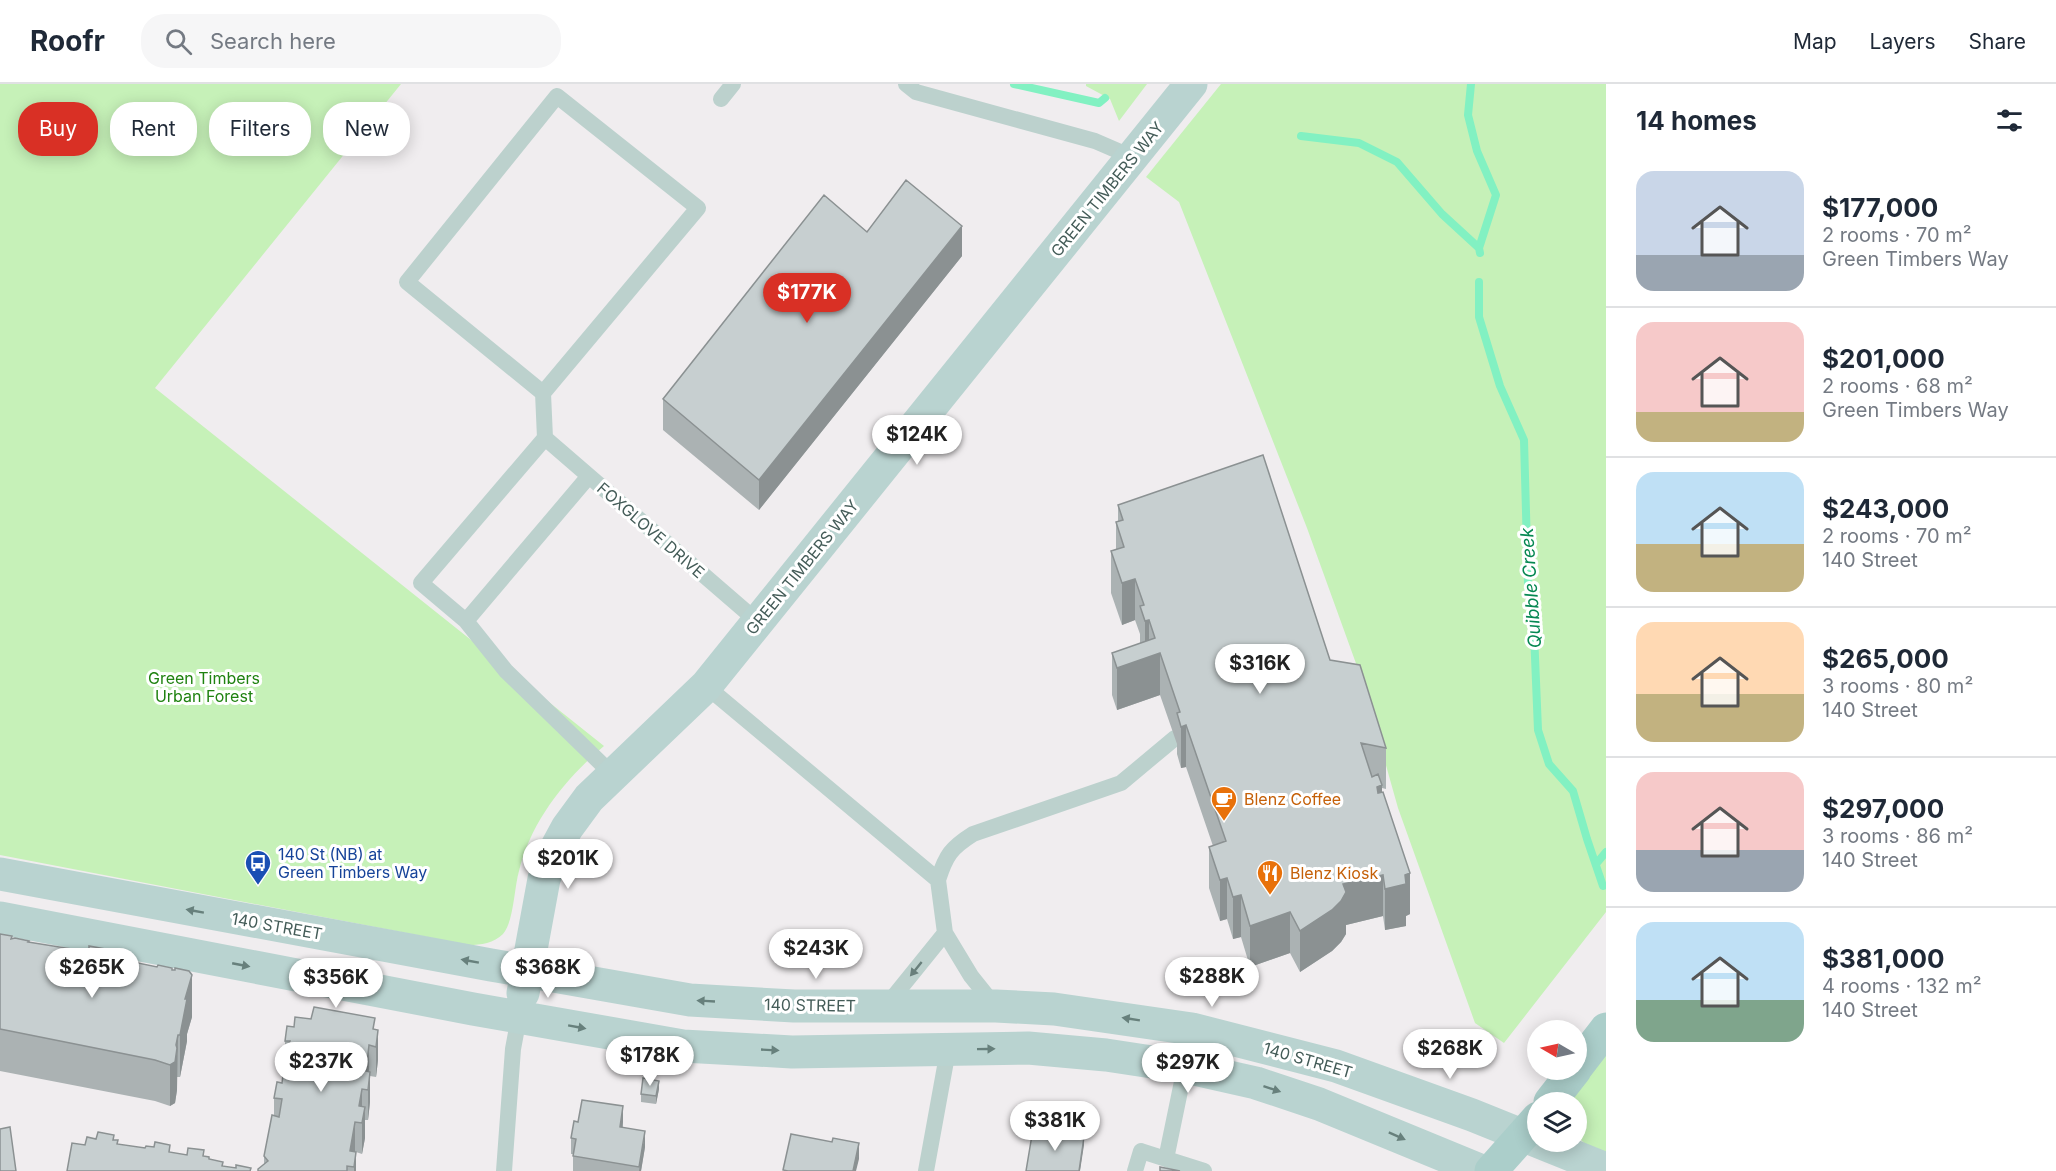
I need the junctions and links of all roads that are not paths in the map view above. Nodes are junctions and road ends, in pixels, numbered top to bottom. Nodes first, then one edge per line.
1 (734, 84) edge
2 (906, 84) edge
3 (1191, 84) edge
4 (721, 99) dead end
5 (1132, 158) junction
6 (543, 393) junction
7 (545, 438) junction
8 (589, 476) junction
9 (466, 621) junction
10 (758, 622) junction
11 (706, 686) junction
12 (1175, 738) edge
13 (613, 775) junction
14 (0, 874) edge
15 (938, 880) junction
16 (0, 918) edge
17 (945, 933) junction
18 (527, 972) junction
19 (886, 1005) junction
20 (996, 1006) junction
21 (519, 1017) junction
22 (1606, 1029) edge
23 (948, 1050) junction
24 (1587, 1054) edge
25 (1185, 1066) junction
26 (1567, 1080) edge
27 (1558, 1092) edge
28 (1527, 1125) edge
29 (1527, 1129) edge
30 (1576, 1152) edge
31 (1166, 1159) junction
32 (1606, 1169) edge
33 (504, 1171) edge
34 (926, 1171) edge
35 (1135, 1171) edge
36 (1204, 1171) edge
37 (1482, 1171) edge
38 (1491, 1171) edge

1 - 4 lane
2 - 5 lane
3 - 5 main road, GREEN TIMBERS WAY
5 - 10 main road, GREEN TIMBERS WAY
6 - 6 lane
6 - 7 lane
7 - 8 lane, FOXGLOVE DRIVE
7 - 9 lane
8 - 9 lane
8 - 10 lane, FOXGLOVE DRIVE
9 - 13 lane
10 - 11 main road, GREEN TIMBERS WAY
11 - 13 main road, GREEN TIMBERS WAY
11 - 15 lane
12 - 15 lane
13 - 18 main road, GREEN TIMBERS WAY
18 -> 14 main road, 140 STREET
15 - 17 lane
16 -> 21 main road
17 -> 19 lane
17 - 20 lane
19 -> 18 main road, 140 STREET
18 - 21 main road, GREEN TIMBERS WAY
19 - 20 main road, 140 STREET
28 -> 20 main road, 140 STREET
21 -> 23 main road
21 - 33 lane
22 - 24 main road
23 -> 25 main road
23 - 34 lane
25 - 31 lane
25 -> 37 main road
26 - 27 main road
29 - 38 main road
30 - 32 main road, 140 STREET
31 - 35 lane
31 - 36 lane

